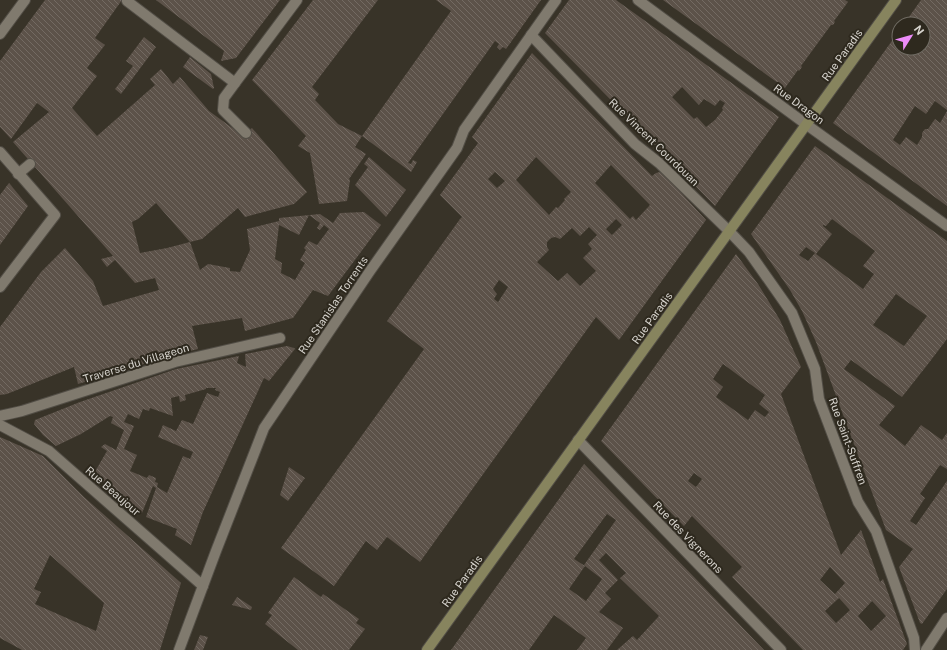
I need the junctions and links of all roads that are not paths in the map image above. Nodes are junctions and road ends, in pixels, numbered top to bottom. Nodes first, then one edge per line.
1 (25, 0) edge
2 (297, 0) edge
3 (556, 0) edge
4 (638, 0) edge
5 (896, 0) edge
6 (127, 1) edge
7 (0, 34) edge
8 (531, 36) junction
9 (235, 83) junction
10 (807, 125) junction
11 (246, 133) dead end
12 (0, 152) edge
13 (30, 164) dead end
14 (18, 174) junction
15 (947, 226) edge
16 (730, 231) junction
17 (0, 287) edge
18 (280, 338) dead end
19 (0, 416) edge
20 (0, 425) edge
21 (578, 440) junction
22 (203, 586) junction
23 (947, 618) edge
24 (179, 650) edge
25 (427, 650) edge
26 (781, 650) edge
27 (915, 650) edge
28 (926, 650) edge

1 - 7 street
2 - 9 street
3 - 8 street, Rue Stanislas Torrents
4 - 10 street, Rue Dragon
5 - 10 main road, Rue Paradis
6 - 9 street
8 - 16 street, Rue Vincent Courdouan
8 - 22 street, Rue Stanislas Torrents
9 - 11 street
10 - 15 street, Rue Dragon
10 - 16 main road, Rue Paradis
12 - 14 street
13 - 14 street
14 - 17 street
16 - 21 main road, Rue Paradis
16 - 27 street, Rue Saint-Suffren
18 - 19 street, Traverse du Villageon
20 - 22 street, Rue Beaujour
21 - 25 main road, Rue Paradis
21 - 26 street, Rue des Vignerons
22 - 24 street, Rue Stanislas Torrents
23 - 28 street

